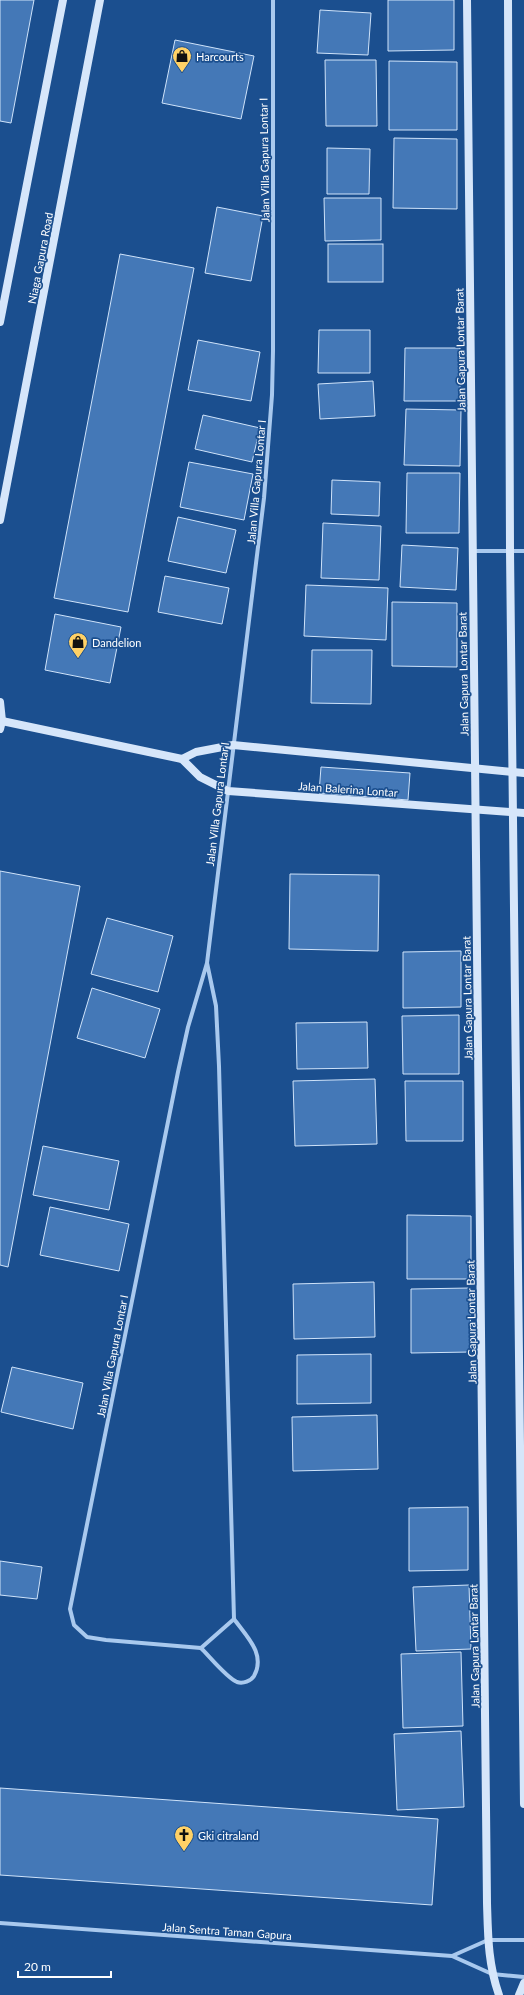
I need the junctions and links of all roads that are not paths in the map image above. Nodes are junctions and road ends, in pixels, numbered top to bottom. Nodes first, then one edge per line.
1 (62, 0) edge
2 (100, 0) edge
3 (273, 0) edge
4 (467, 0) edge
5 (508, 0) edge
6 (0, 322) edge
7 (0, 520) edge
8 (473, 551) junction
9 (510, 551) junction
10 (524, 551) edge
11 (0, 702) edge
12 (1, 725) edge
13 (233, 745) junction
14 (182, 759) junction
15 (476, 767) junction
16 (512, 772) junction
17 (524, 773) edge
18 (228, 792) junction
19 (477, 810) junction
20 (512, 812) junction
21 (524, 813) edge
22 (207, 963) junction
23 (234, 1619) junction
24 (201, 1648) junction
25 (524, 1804) edge
26 (0, 1923) edge
27 (488, 1940) junction
28 (524, 1940) edge
29 (452, 1956) junction
30 (492, 1974) junction
31 (524, 1977) edge
32 (524, 1982) edge
33 (499, 1995) edge
34 (519, 1995) edge

1 - 6 street
2 - 7 street, Niaga Gapura Road
3 - 13 street, Jalan Villa Gapura Lontar I
4 - 8 street, Jalan Gapura Lontar Barat
5 - 9 street
8 - 9 street
8 - 15 street, Jalan Gapura Lontar Barat
9 - 10 street
9 - 16 street
11 - 12 street
12 - 14 street
13 - 14 street
13 - 15 street
13 - 18 street, Jalan Villa Gapura Lontar I
14 - 18 street, Jalan Balerina Lontar
15 - 16 street
15 - 19 street, Jalan Gapura Lontar Barat
16 - 17 street
16 - 20 street
18 - 19 street, Jalan Balerina Lontar
18 - 22 street, Jalan Villa Gapura Lontar I
19 - 20 street, Jalan Balerina Lontar
19 - 27 street, Jalan Gapura Lontar Barat
20 - 21 street, Jalan Balerina Lontar
20 - 25 street
22 - 23 street, Jalan Villa Gapura Lontar I
22 - 24 street, Jalan Villa Gapura Lontar I
23 - 24 street
23 - 24 street
26 - 29 street, Jalan Sentra Taman Gapura
27 - 28 street
27 - 29 street, Jalan Sentra Taman Gapura
27 - 30 street, Jalan Gapura Lontar Barat
29 - 30 street, Jalan Sentra Taman Gapura
30 - 31 street, Jalan Sentra Taman Gapura
30 - 33 street, Jalan Gapura Lontar Barat
32 - 34 street

